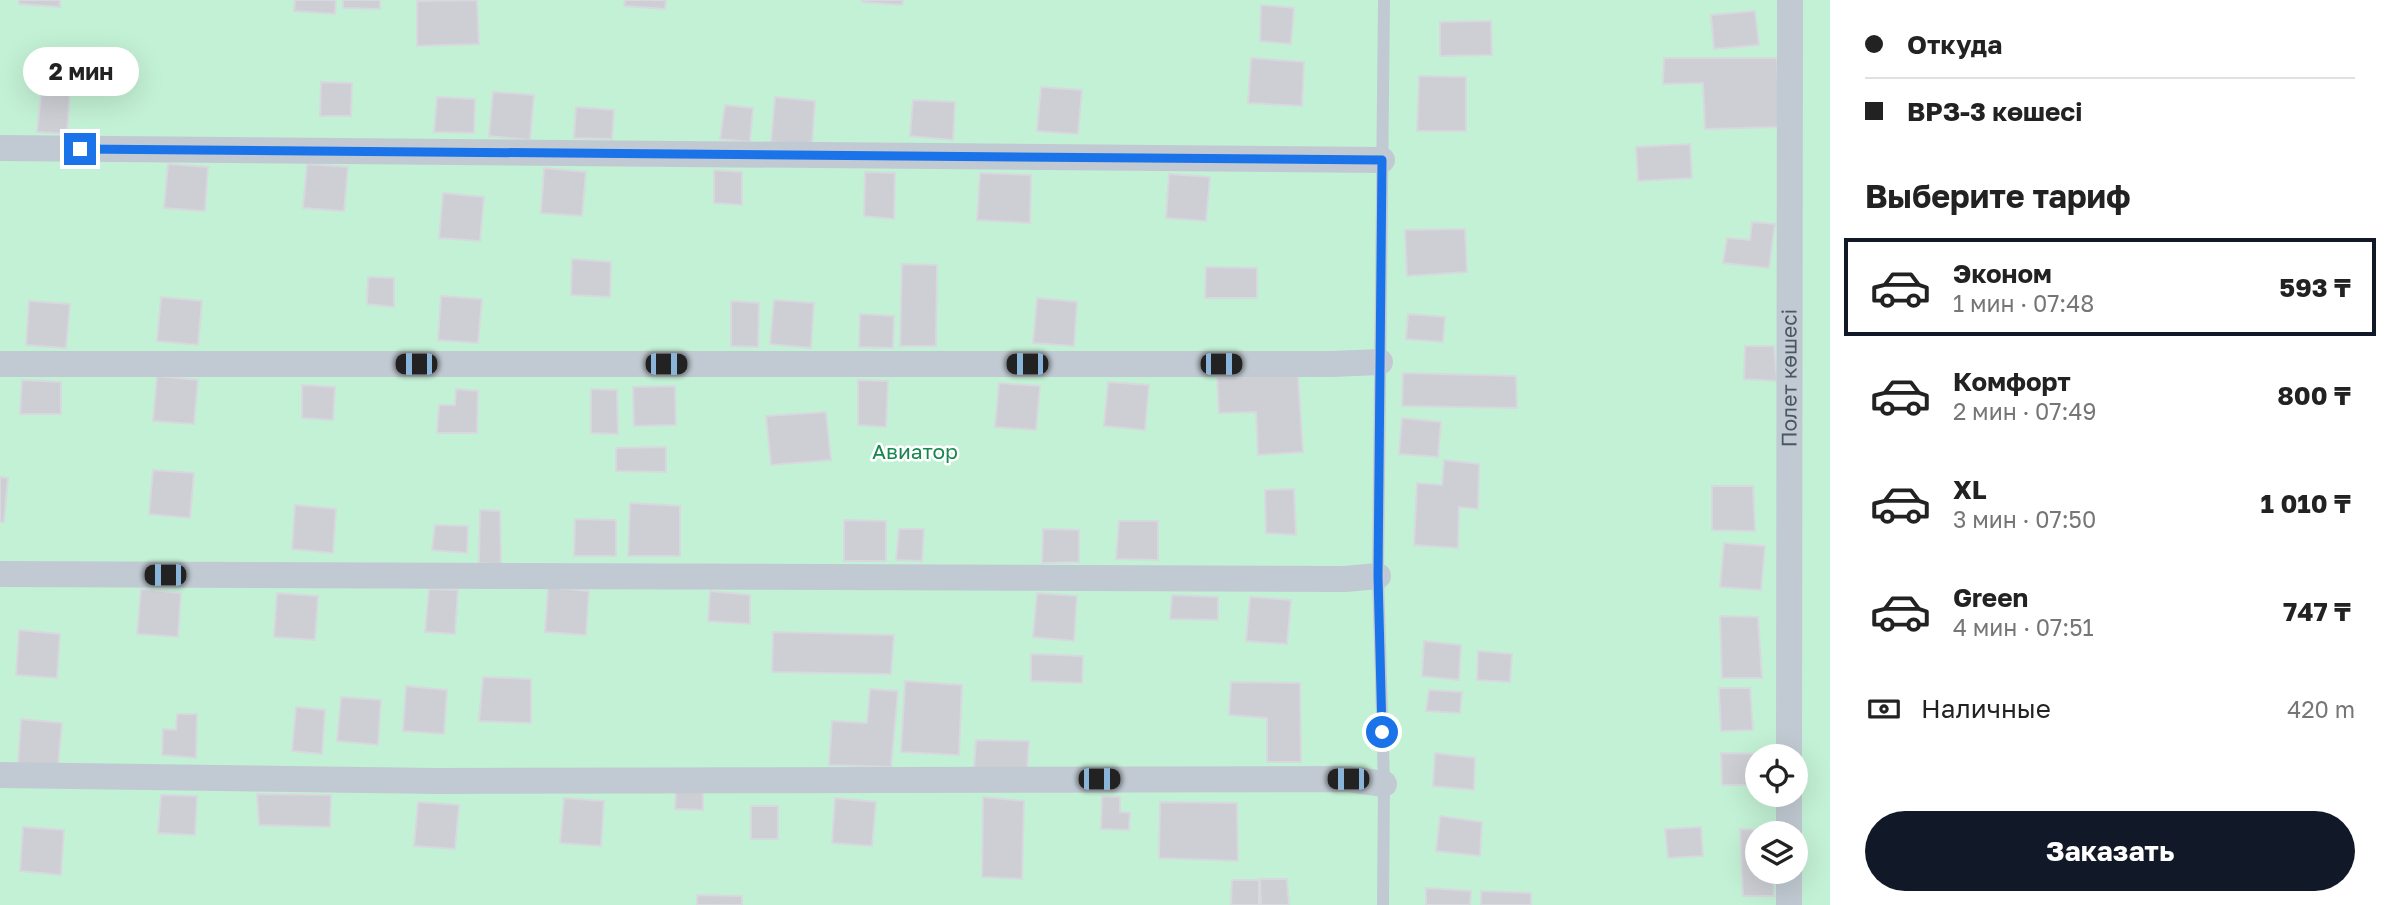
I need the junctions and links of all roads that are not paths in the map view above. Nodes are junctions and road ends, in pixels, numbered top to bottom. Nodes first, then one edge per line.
1 (1384, 0) edge
2 (1790, 0) edge
3 (0, 148) edge
4 (1382, 160) junction
5 (1380, 362) junction
6 (0, 364) edge
7 (0, 574) edge
8 (1378, 576) junction
9 (1789, 744) edge
10 (0, 775) edge
11 (1384, 783) junction
12 (1789, 884) edge
13 (1383, 905) edge
14 (1789, 905) edge

1 - 4 lane
2 - 9 street, Полет көшесі
3 - 4 street
4 - 5 lane
5 - 6 street
5 - 8 lane
7 - 8 street
8 - 11 lane
10 - 11 street
11 - 13 lane
12 - 14 street

